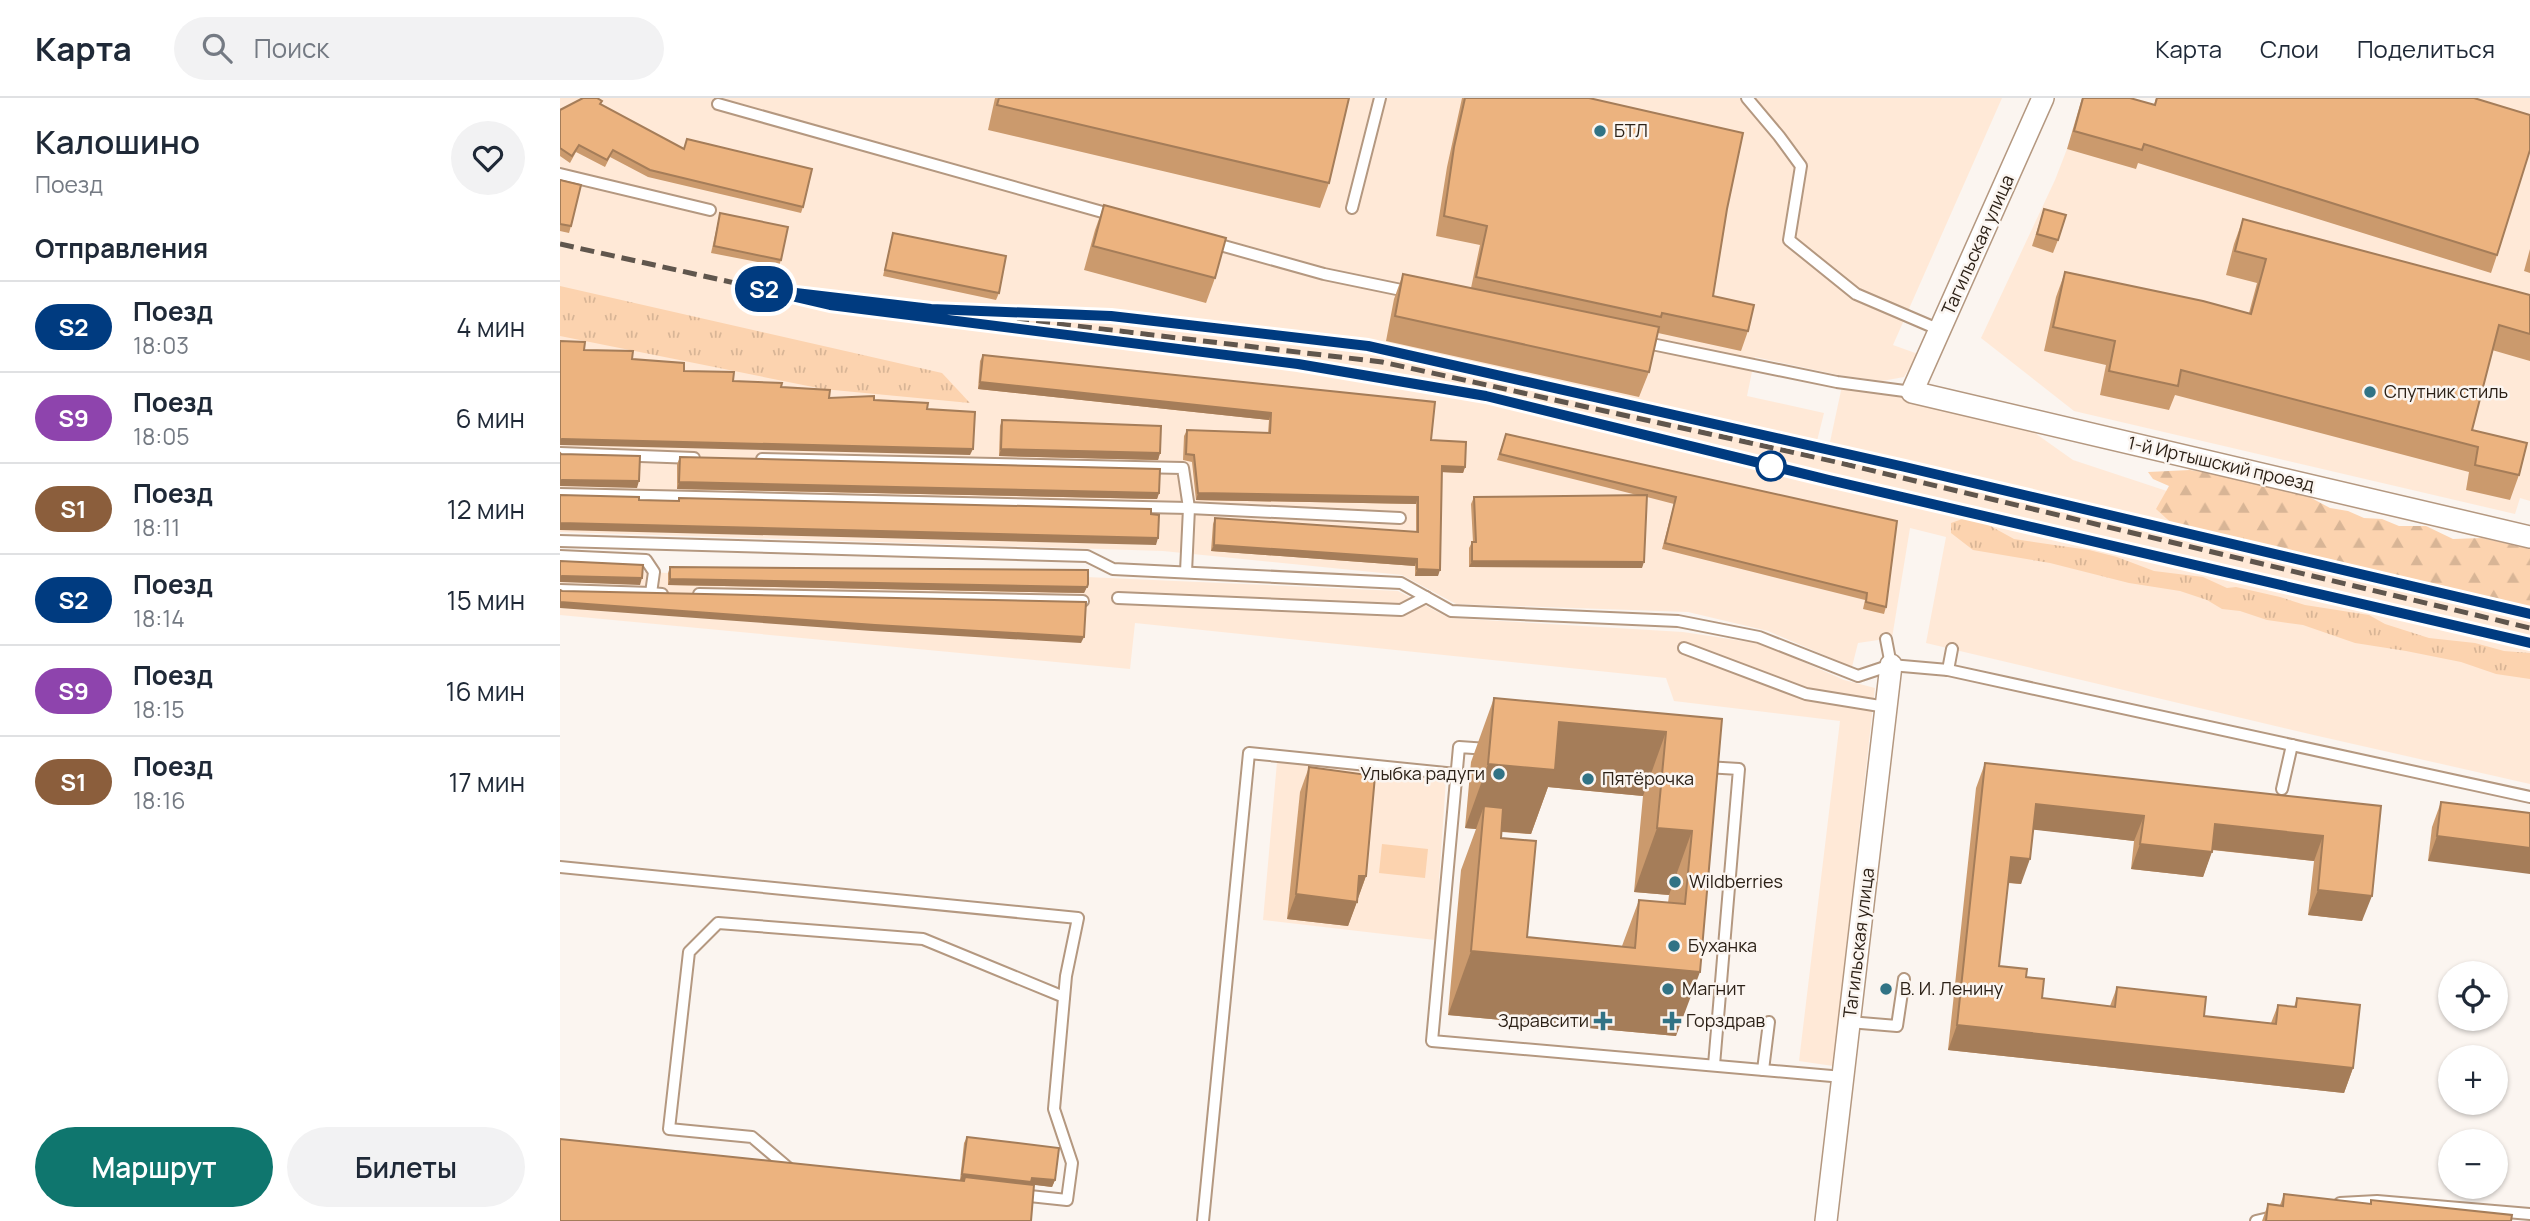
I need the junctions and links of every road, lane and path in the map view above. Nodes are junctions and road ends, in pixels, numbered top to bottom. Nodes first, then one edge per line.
1 (1380, 98) edge
2 (1747, 98) edge
3 (2043, 98) edge
4 (718, 104) dead end
5 (560, 174) edge
6 (1352, 208) dead end
7 (710, 210) dead end
8 (1122, 217) edge
9 (1203, 240) edge
10 (1418, 294) edge
11 (1940, 330) junction
12 (1632, 340) edge
13 (1911, 395) junction
14 (560, 453) edge
15 (700, 458) edge
16 (755, 459) edge
17 (560, 494) edge
18 (1189, 508) junction
19 (1400, 518) dead end
20 (2529, 532) edge
21 (560, 541) edge
22 (560, 556) edge
23 (1186, 572) junction
24 (560, 590) edge
25 (650, 593) junction
26 (678, 594) edge
27 (692, 594) edge
28 (1426, 597) junction
29 (1118, 598) dead end
30 (1083, 601) edge
31 (1886, 639) dead end
32 (1684, 648) dead end
33 (1952, 649) dead end
34 (1891, 665) junction
35 (1948, 670) junction
36 (1886, 707) junction
37 (2292, 745) junction
38 (1496, 750) edge
39 (1698, 766) edge
40 (1456, 774) junction
41 (2282, 789) dead end
42 (2530, 797) edge
43 (560, 867) edge
44 (1904, 979) dead end
45 (1064, 998) junction
46 (1769, 1022) dead end
47 (1850, 1022) junction
48 (1714, 1065) junction
49 (1763, 1070) junction
50 (1843, 1077) junction
51 (805, 1172) edge
52 (1012, 1194) edge
53 (2329, 1203) edge
54 (2292, 1212) edge
55 (2522, 1216) edge
56 (1203, 1221) edge
57 (1826, 1221) edge
58 (2256, 1221) edge

1 - 6 lane
2 - 11 lane
3 - 11 street, Тагильская улица
4 - 8 lane
5 - 7 lane
9 - 10 lane
11 - 13 street, Тагильская улица
12 - 13 lane
13 - 20 street, 1-й Иртышский проезд
14 - 15 lane
16 - 18 lane
17 - 18 lane
18 - 19 lane
18 - 23 lane
21 - 23 lane
22 - 25 lane
23 - 28 lane
24 - 25 lane
25 - 26 lane
27 - 30 lane
28 - 29 lane
28 - 34 lane
31 - 34 lane
32 - 36 lane
33 - 35 lane
34 - 35 lane
34 - 36 street, Тагильская улица
35 - 37 lane
36 - 47 street, Тагильская улица
37 - 41 lane
37 - 42 lane
38 - 40 lane
39 - 48 lane
40 - 48 lane
40 - 56 lane
43 - 45 lane
44 - 47 lane
45 - 51 lane
45 - 52 lane
46 - 49 lane
47 - 50 street, Тагильская улица
48 - 49 lane
49 - 50 lane
50 - 57 street, Тагильская улица
53 - 55 lane
54 - 58 lane

